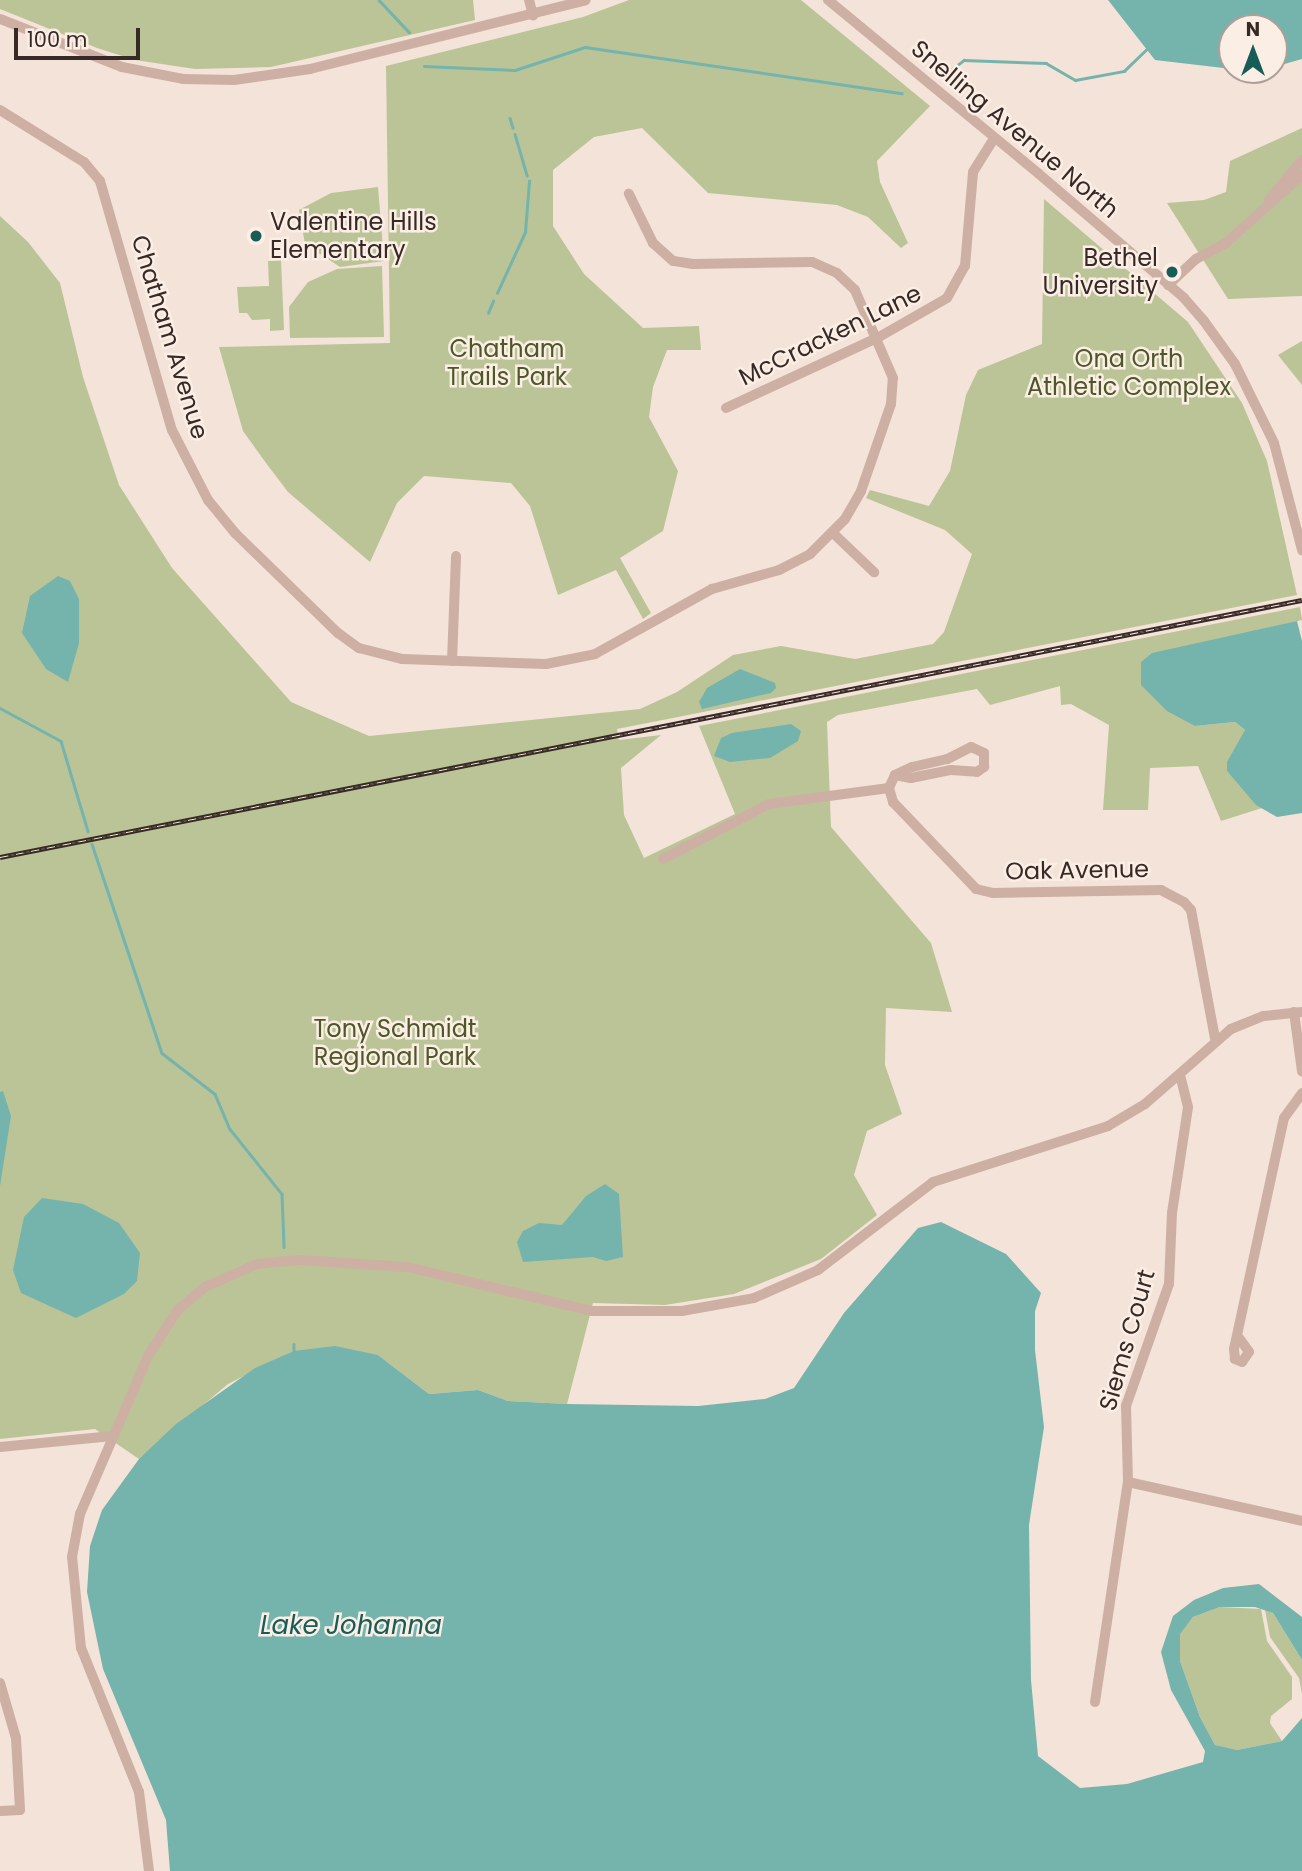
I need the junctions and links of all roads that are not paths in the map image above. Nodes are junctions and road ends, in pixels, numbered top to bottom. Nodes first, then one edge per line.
1 (529, 0) edge
2 (586, 0) edge
3 (828, 0) edge
4 (533, 15) junction
5 (0, 19) edge
6 (0, 110) edge
7 (994, 138) junction
8 (1302, 160) edge
9 (1302, 175) edge
10 (629, 194) dead end
11 (1259, 214) junction
12 (1168, 285) junction
13 (879, 337) junction
14 (726, 408) dead end
15 (833, 533) junction
16 (1302, 550) edge
17 (456, 556) dead end
18 (874, 572) dead end
19 (452, 660) junction
20 (895, 775) junction
21 (889, 788) junction
22 (663, 859) dead end
23 (1298, 1012) edge
24 (1216, 1038) junction
25 (1302, 1071) edge
26 (1180, 1074) junction
27 (1302, 1094) edge
28 (1239, 1338) dead end
29 (112, 1436) junction
30 (0, 1447) edge
31 (1128, 1482) junction
32 (1302, 1521) edge
33 (0, 1683) edge
34 (1095, 1702) dead end
35 (0, 1811) edge
36 (149, 1871) edge

1 - 4 street
2 - 4 street
3 - 7 street, Snelling Avenue North
4 - 5 street
6 - 19 street, Chatham Avenue
7 - 12 street, Snelling Avenue North
7 - 13 street, McCracken Lane
8 - 11 street
9 - 11 street
10 - 13 street, Chatham Avenue
11 - 12 street
12 - 16 street, Snelling Avenue North
13 - 14 street, McCracken Lane
13 - 15 street, Chatham Avenue
15 - 18 street
15 - 19 street, Chatham Avenue
17 - 19 street
20 - 20 street
20 - 21 street
21 - 22 street
21 - 24 street, Oak Avenue
23 - 24 street
23 - 25 street
24 - 26 street
26 - 29 street
26 - 31 street, Siems Court
27 - 28 street
29 - 30 street
29 - 36 street
31 - 32 street
31 - 34 street, Siems Court
33 - 35 street

